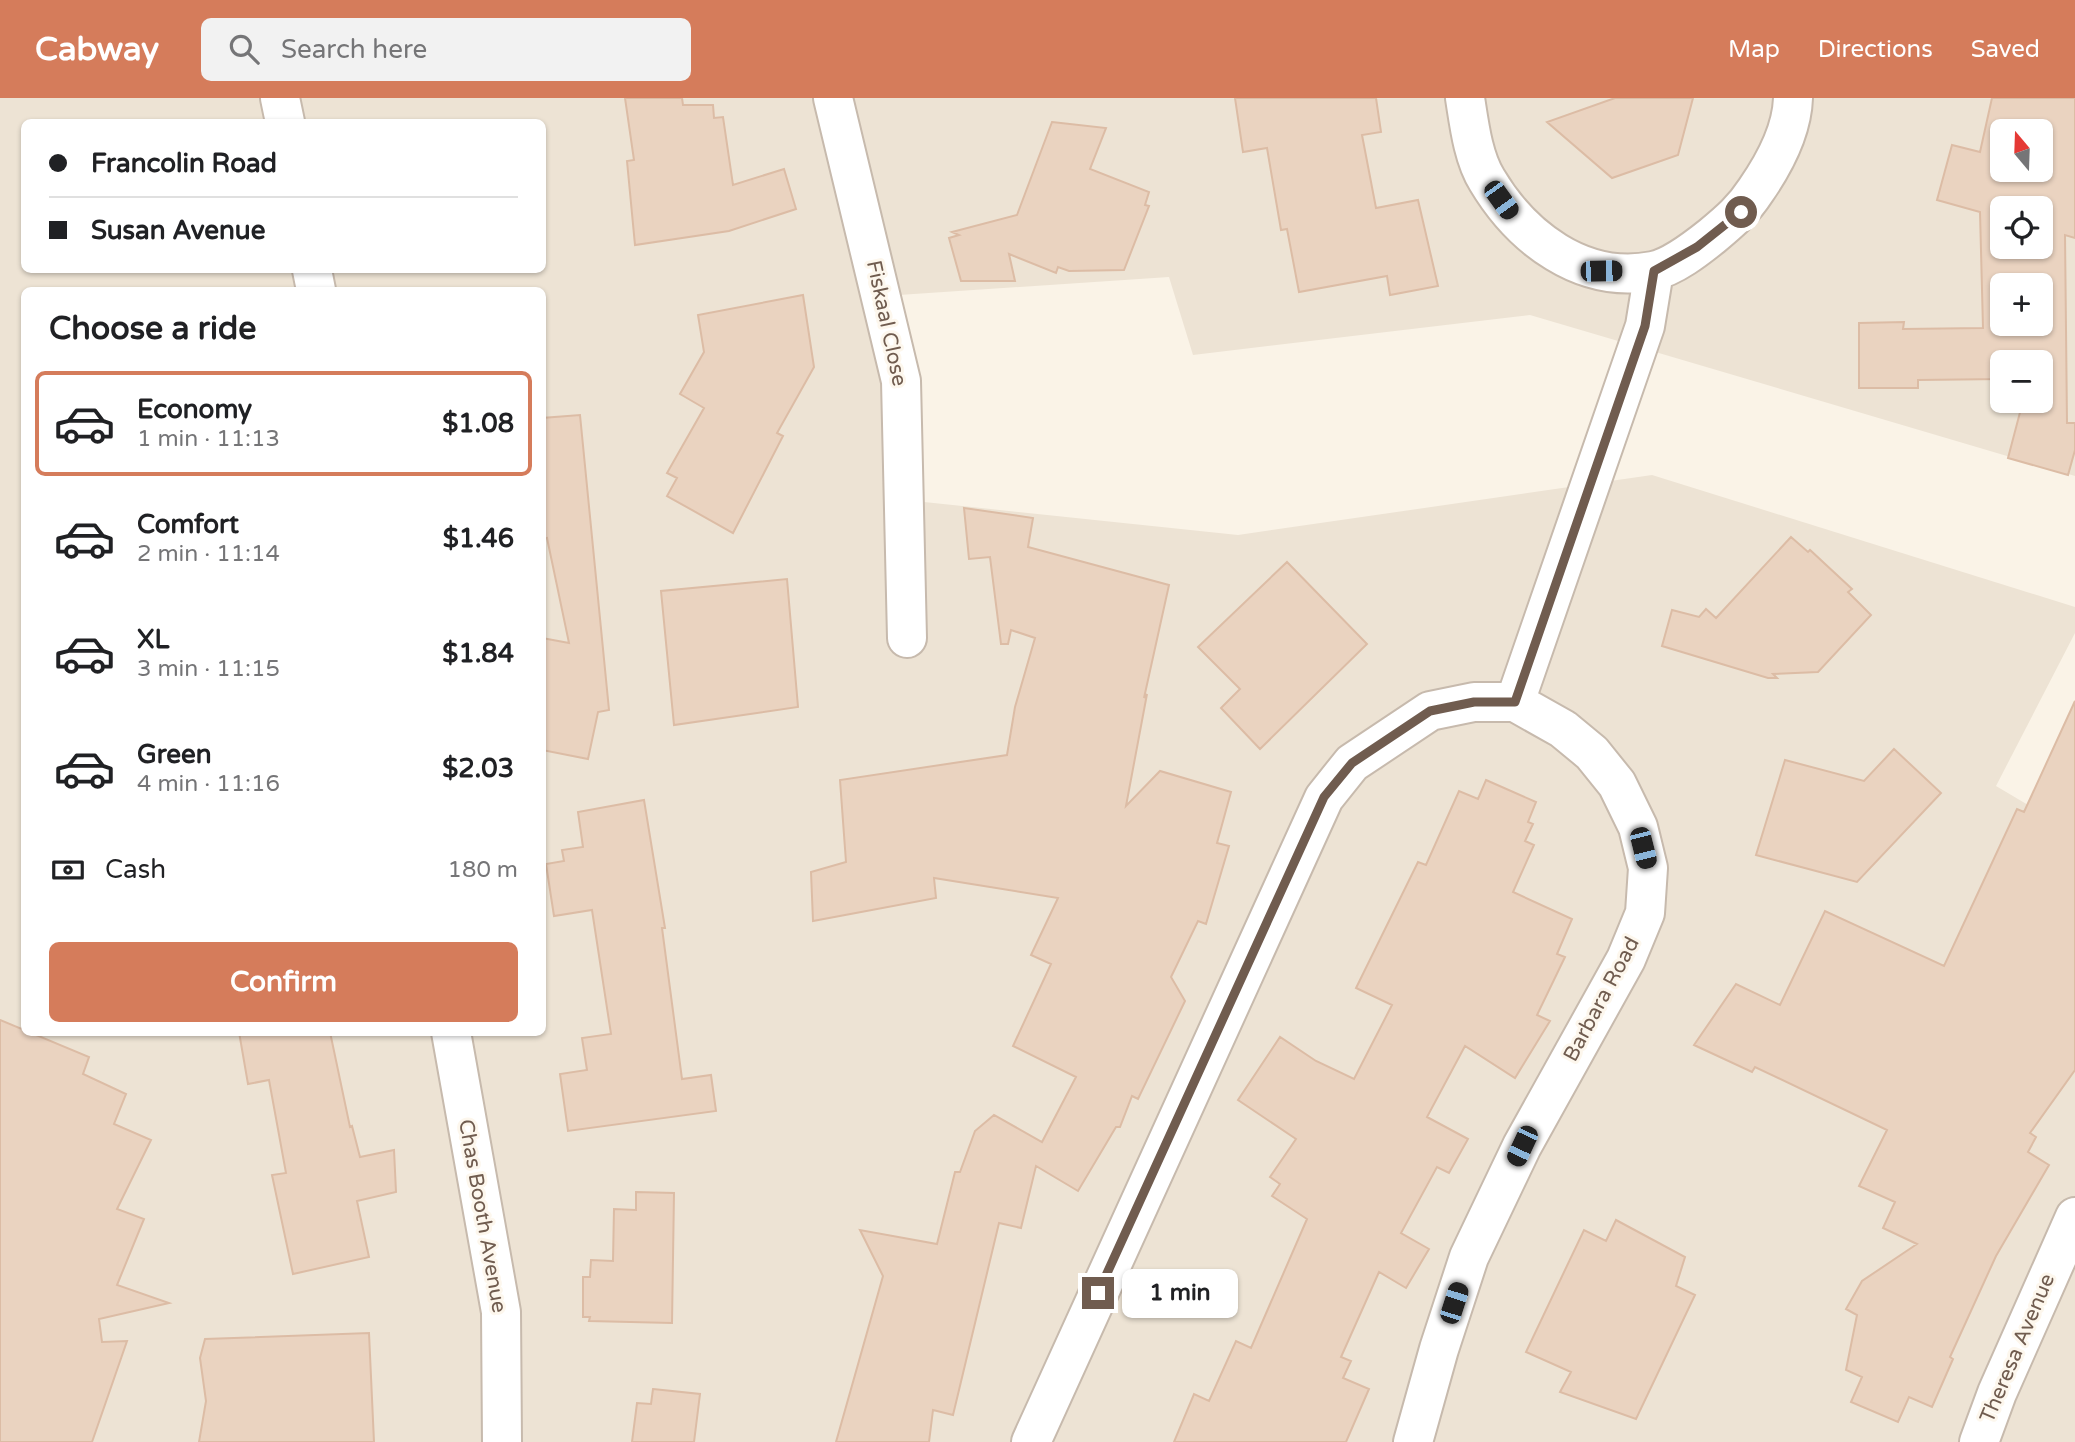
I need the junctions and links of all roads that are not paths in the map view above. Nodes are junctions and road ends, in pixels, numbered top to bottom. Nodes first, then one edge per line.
1 (280, 98) edge
2 (833, 98) edge
3 (1465, 98) edge
4 (1793, 98) edge
5 (284, 119) edge
6 (1654, 271) junction
7 (907, 638) dead end
8 (1515, 702) junction
9 (452, 1036) edge
10 (2075, 1217) edge
11 (502, 1442) edge
12 (1031, 1442) edge
13 (1413, 1442) edge
14 (1979, 1442) edge

1 - 5 street
2 - 7 street, Fiskaal Close
3 - 6 street
4 - 6 street
6 - 8 street
8 - 12 street
8 - 13 street, Barbara Road
9 - 11 street, Chas Booth Avenue
10 - 14 street, Theresa Avenue

